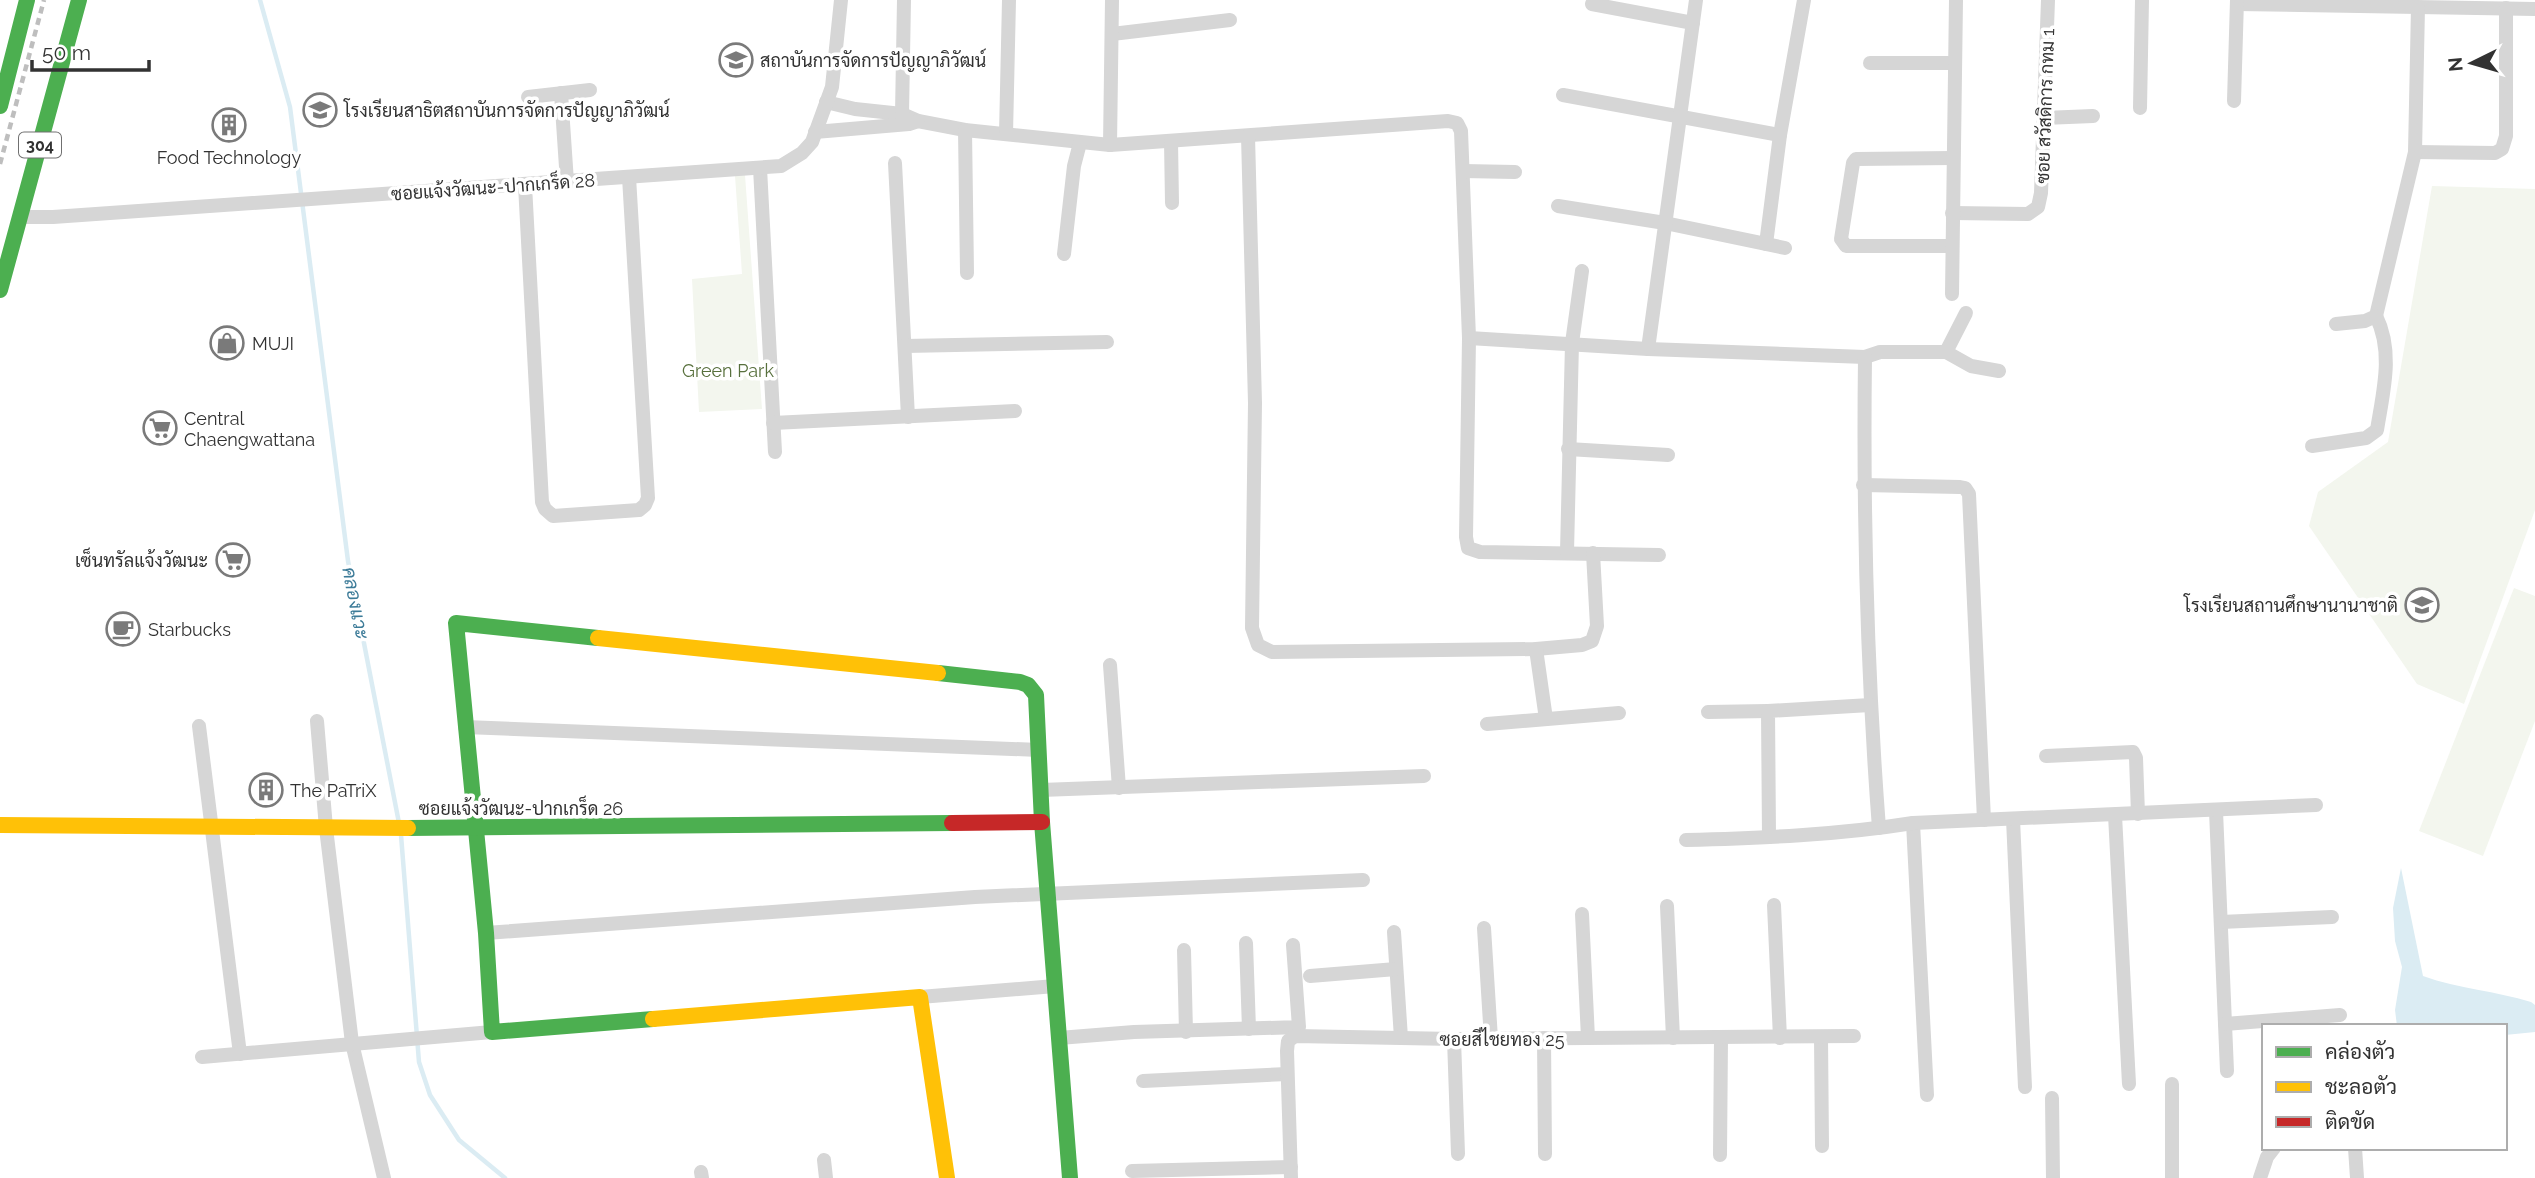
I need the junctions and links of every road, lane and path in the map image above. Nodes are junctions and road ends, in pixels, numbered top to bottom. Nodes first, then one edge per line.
1 (27, 0) edge
2 (79, 0) edge
3 (841, 0) edge
4 (904, 0) edge
5 (1009, 0) edge
6 (1112, 0) edge
7 (1696, 0) edge
8 (1804, 0) edge
9 (1956, 0) edge
10 (2048, 0) edge
11 (2142, 0) edge
12 (2237, 2) edge
13 (1592, 4) dead end
14 (2418, 6) junction
15 (2506, 8) junction
16 (2535, 9) edge
17 (1230, 20) dead end
18 (1693, 23) junction
19 (1112, 34) junction
20 (1870, 62) dead end
21 (1955, 63) junction
22 (590, 90) dead end
23 (561, 93) junction
24 (1563, 95) dead end
25 (528, 97) dead end
26 (2234, 101) dead end
27 (826, 102) junction
28 (0, 106) edge
29 (2140, 108) dead end
30 (902, 114) junction
31 (2093, 116) dead end
32 (1680, 117) junction
33 (2044, 118) junction
34 (918, 121) junction
35 (965, 130) junction
36 (815, 132) junction
37 (1006, 134) junction
38 (1780, 135) junction
39 (1248, 136) junction
40 (1171, 141) junction
41 (1080, 143) junction
42 (1110, 145) junction
43 (2415, 152) junction
44 (1953, 158) junction
45 (895, 163) dead end
46 (760, 168) junction
47 (1462, 171) junction
48 (1515, 172) dead end
49 (629, 177) junction
50 (567, 182) junction
51 (525, 184) junction
52 (1172, 203) dead end
53 (1559, 206) dead end
54 (1952, 213) junction
55 (20, 217) junction
56 (1665, 223) junction
57 (1766, 244) junction
58 (1952, 246) junction
59 (1785, 248) dead end
60 (1064, 254) dead end
61 (1582, 271) dead end
62 (968, 272) dead end
63 (0, 290) edge
64 (1952, 294) dead end
65 (1966, 313) dead end
66 (2376, 316) junction
67 (2336, 324) dead end
68 (1469, 338) junction
69 (1107, 342) dead end
70 (1572, 343) junction
71 (905, 346) junction
72 (1648, 349) junction
73 (1946, 352) junction
74 (1865, 357) junction
75 (1999, 371) dead end
76 (1015, 411) dead end
77 (908, 416) junction
78 (773, 423) junction
79 (2312, 446) dead end
80 (1568, 449) junction
81 (775, 452) dead end
82 (1668, 455) dead end
83 (1863, 485) junction
84 (1567, 552) junction
85 (1593, 553) junction
86 (1659, 555) dead end
87 (1536, 649) junction
88 (1110, 664) dead end
89 (1870, 705) junction
90 (1768, 711) junction
91 (1708, 712) dead end
92 (1619, 713) dead end
93 (1546, 719) junction
94 (317, 721) dead end
95 (1487, 724) dead end
96 (199, 726) dead end
97 (465, 727) junction
98 (1039, 750) junction
99 (2046, 756) dead end
100 (1424, 776) dead end
101 (1119, 788) junction
102 (1041, 790) junction
103 (2316, 804) dead end
104 (2216, 810) junction
105 (2138, 814) junction
106 (2115, 815) junction
107 (2013, 819) junction
108 (1984, 820) junction
109 (1042, 822) junction
110 (1913, 823) junction
111 (0, 825) edge
112 (211, 827) junction
113 (326, 828) junction
114 (475, 828) junction
115 (1879, 828) junction
116 (1769, 838) junction
117 (1686, 840) dead end
118 (1363, 880) dead end
119 (1048, 895) junction
120 (1774, 905) dead end
121 (1667, 906) dead end
122 (1582, 914) dead end
123 (2332, 917) dead end
124 (2221, 922) junction
125 (1484, 928) dead end
126 (1394, 932) dead end
127 (486, 933) junction
128 (1246, 943) dead end
129 (1293, 945) dead end
130 (1184, 950) dead end
131 (1396, 970) junction
132 (1310, 976) dead end
133 (1055, 986) junction
134 (920, 997) junction
135 (2340, 1015) dead end
136 (2225, 1024) junction
137 (1249, 1029) junction
138 (492, 1032) junction
139 (1186, 1032) junction
140 (1854, 1036) dead end
141 (1059, 1038) junction
142 (1401, 1038) junction
143 (1544, 1038) junction
144 (1588, 1038) junction
145 (1673, 1038) junction
146 (1721, 1038) junction
147 (1780, 1038) junction
148 (1821, 1038) junction
149 (1454, 1039) junction
150 (1491, 1039) junction
151 (352, 1043) junction
152 (240, 1054) junction
153 (202, 1057) dead end
154 (2227, 1071) dead end
155 (1287, 1074) junction
156 (1143, 1081) dead end
157 (2129, 1084) dead end
158 (2172, 1084) dead end
159 (2025, 1087) dead end
160 (1927, 1095) dead end
161 (2052, 1098) dead end
162 (1822, 1146) dead end
163 (2272, 1150) edge
164 (2355, 1150) edge
165 (1458, 1154) dead end
166 (1545, 1154) dead end
167 (1720, 1155) dead end
168 (824, 1160) dead end
169 (1132, 1171) dead end
170 (1291, 1172) edge
171 (384, 1178) edge
172 (826, 1178) edge
173 (947, 1178) edge
174 (1070, 1178) edge
175 (2053, 1178) edge
176 (2172, 1178) edge
177 (2260, 1178) edge
178 (2357, 1178) edge

1 - 28 street
2 - 55 street, 304
3 - 27 street, ซอยแจ้งวัฒนะ-ปากเกร็ด 28
4 - 30 street
5 - 37 street
6 - 19 street
7 - 18 street
8 - 38 street
9 - 21 street
10 - 33 street, ซอย สวัสดิการ กทม 1
11 - 29 street
12 - 14 street
12 - 26 street
13 - 18 street
14 - 15 street
14 - 43 street
15 - 16 street
15 - 43 street
17 - 19 street
18 - 32 street
19 - 42 street
20 - 21 street
21 - 44 street
22 - 23 street
23 - 25 street
23 - 50 street
24 - 32 street
27 - 30 street
27 - 36 street, ซอยแจ้งวัฒนะ-ปากเกร็ด 28
30 - 34 street
31 - 33 street
32 - 38 street
32 - 56 street
33 - 54 street, ซอย สวัสดิการ กทม 1
34 - 35 street
34 - 36 street
35 - 37 street
35 - 62 street
36 - 46 street, ซอยแจ้งวัฒนะ-ปากเกร็ด 28
37 - 41 street
38 - 57 street
39 - 40 street
39 - 47 street
39 - 87 street
40 - 42 street
40 - 52 street
41 - 42 street
41 - 60 street
43 - 66 street
44 - 54 street
44 - 58 street
45 - 71 street
46 - 49 street, ซอยแจ้งวัฒนะ-ปากเกร็ด 28
46 - 78 street
47 - 48 street
47 - 68 street
49 - 50 street, ซอยแจ้งวัฒนะ-ปากเกร็ด 28
49 - 51 street
50 - 51 street, ซอยแจ้งวัฒนะ-ปากเกร็ด 28
51 - 55 street, ซอยแจ้งวัฒนะ-ปากเกร็ด 28
53 - 56 street
54 - 58 street
55 - 63 street, 304
56 - 57 street
56 - 72 street
57 - 59 street
58 - 64 street
61 - 70 street
65 - 73 street
66 - 67 street
66 - 79 street
68 - 70 street
68 - 84 street
69 - 71 street
70 - 72 street
70 - 80 street
71 - 77 street
72 - 74 street
73 - 74 street
73 - 75 street
74 - 83 street
76 - 77 street
77 - 78 street
78 - 81 street
80 - 82 street
80 - 84 street
83 - 89 street
83 - 108 street
84 - 85 street
85 - 86 street
85 - 87 street
87 - 93 street
88 - 101 street
89 - 90 street
89 - 115 street
90 - 91 street
90 - 116 street
92 - 93 street
93 - 95 street
94 - 113 street
96 - 112 street
97 - 98 street
97 - 98 street
97 - 114 street
98 - 102 street
99 - 105 street
100 - 101 street
101 - 102 street
102 - 109 street
103 - 104 street
104 - 105 street
104 - 124 street
105 - 106 street
106 - 107 street
106 - 157 street
107 - 108 street
107 - 159 street
108 - 110 street
109 - 114 street, ซอยแจ้งวัฒนะ-ปากเกร็ด 26
109 - 119 street
110 - 115 street
110 - 160 street
111 - 112 street, ซอยแจ้งวัฒนะ-ปากเกร็ด 26
112 - 113 street, ซอยแจ้งวัฒนะ-ปากเกร็ด 26
112 - 152 street
113 - 114 street, ซอยแจ้งวัฒนะ-ปากเกร็ด 26
113 - 151 street
114 - 127 street
115 - 116 street
116 - 117 street
118 - 119 street
119 - 127 street
119 - 133 street
120 - 147 street
121 - 145 street
122 - 144 street
123 - 124 street
124 - 136 street
125 - 150 street
126 - 131 street
127 - 138 street
128 - 137 street
129 - 137 street
130 - 139 street
131 - 132 street
131 - 142 street
133 - 134 street
133 - 141 street
134 - 138 street
134 - 173 street
135 - 136 street
136 - 154 street
137 - 139 street
138 - 151 street
139 - 141 street
140 - 148 street, ซอยสีไชยทอง 25
141 - 174 street
142 - 149 street, ซอยสีไชยทอง 25
142 - 155 street, ซอยสีไชยทอง 25
143 - 144 street, ซอยสีไชยทอง 25
143 - 150 street, ซอยสีไชยทอง 25
143 - 166 street
144 - 145 street, ซอยสีไชยทอง 25
145 - 146 street, ซอยสีไชยทอง 25
146 - 147 street, ซอยสีไชยทอง 25
146 - 167 street
147 - 148 street, ซอยสีไชยทอง 25
148 - 162 street
149 - 150 street, ซอยสีไชยทอง 25
149 - 165 street
151 - 152 street
151 - 171 street
152 - 153 street
155 - 156 street
155 - 170 street, ซอยสีไชยทอง 25
158 - 176 street
161 - 175 street
163 - 177 street
164 - 178 street
168 - 172 street
169 - 170 street

